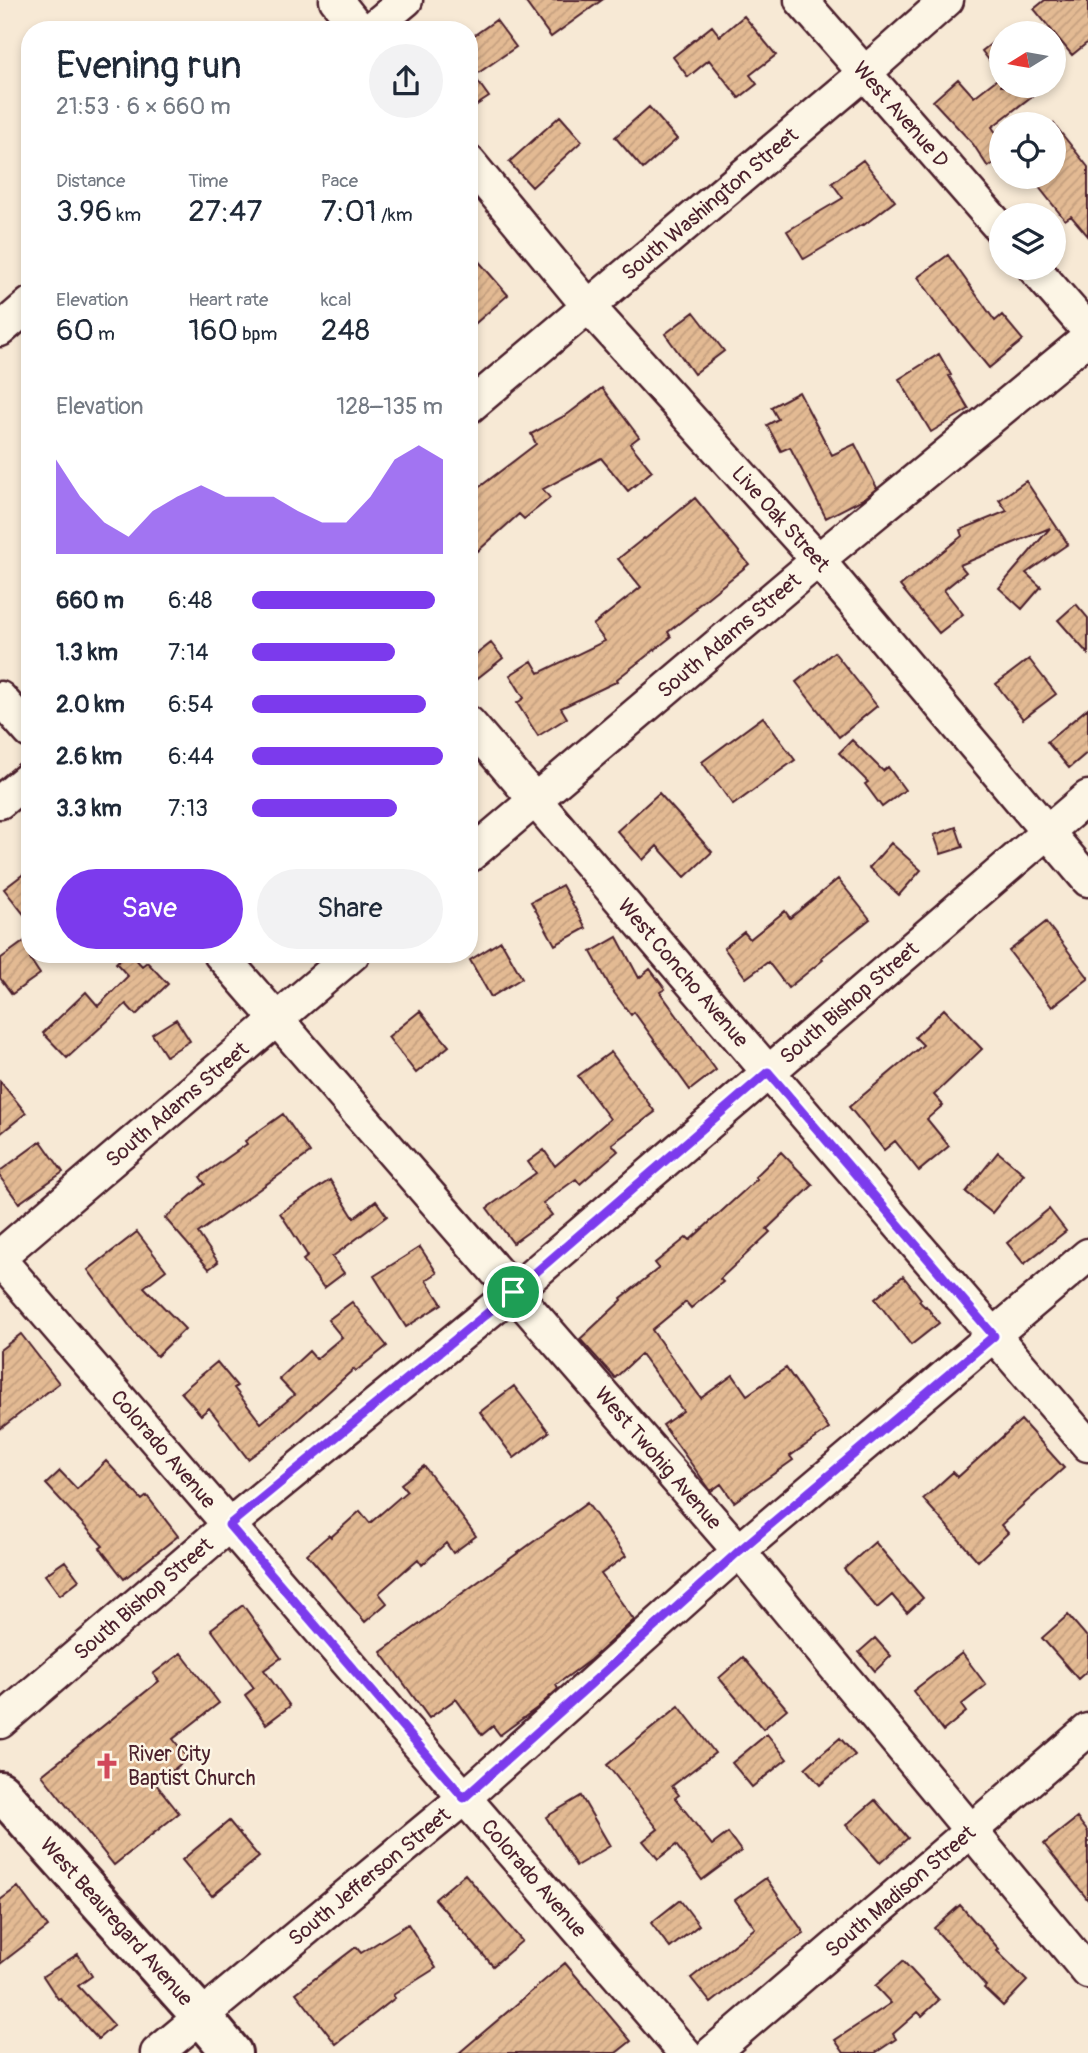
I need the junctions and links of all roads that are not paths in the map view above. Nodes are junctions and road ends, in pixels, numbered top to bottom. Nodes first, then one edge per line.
1 (336, 0) edge
2 (406, 0) edge
3 (801, 0) edge
4 (947, 0) edge
5 (353, 21) edge
6 (381, 21) edge
7 (866, 72) junction
8 (478, 173) edge
9 (989, 215) edge
10 (1044, 280) edge
11 (588, 306) junction
12 (21, 312) edge
13 (0, 330) edge
14 (1088, 330) edge
15 (1088, 338) edge
16 (478, 399) edge
17 (818, 560) junction
18 (0, 698) edge
19 (21, 722) edge
20 (478, 733) edge
21 (21, 784) edge
22 (1088, 797) edge
23 (536, 800) junction
24 (0, 802) edge
25 (1046, 832) junction
26 (478, 848) edge
27 (1088, 880) edge
28 (228, 963) edge
29 (342, 963) edge
30 (276, 1018) junction
31 (768, 1072) junction
32 (1088, 1255) edge
33 (0, 1258) edge
34 (513, 1292) junction
35 (994, 1336) junction
36 (1088, 1445) edge
37 (229, 1525) junction
38 (739, 1551) junction
39 (0, 1722) edge
40 (1088, 1730) edge
41 (0, 1791) edge
42 (464, 1798) junction
43 (971, 1832) junction
44 (1088, 1972) edge
45 (201, 2016) junction
46 (157, 2053) edge
47 (232, 2053) edge
48 (685, 2053) edge
49 (712, 2053) edge

1 - 5 street
2 - 6 street
3 - 7 street, West Avenue D
4 - 7 street, South Washington Street
7 - 9 street, West Avenue D
7 - 11 street, South Washington Street
8 - 11 street, Live Oak Street
10 - 14 street
11 - 16 street, South Washington Street
11 - 17 street, Live Oak Street
12 - 13 street
15 - 17 street, South Adams Street
17 - 23 street, South Adams Street
17 - 25 street, Live Oak Street
18 - 19 street
20 - 23 street, West Concho Avenue
21 - 24 street
22 - 25 street, South Bishop Street
23 - 26 street, South Adams Street
23 - 31 street, West Concho Avenue
25 - 27 street, Live Oak Street
25 - 31 street, South Bishop Street
28 - 30 street, West Twohig Avenue
29 - 30 street, South Adams Street
30 - 33 street, South Adams Street
30 - 34 street, West Twohig Avenue
31 - 34 street, South Bishop Street
31 - 35 street, West Concho Avenue
32 - 35 street, South Jefferson Street
33 - 37 street, Colorado Avenue
34 - 37 street, South Bishop Street
34 - 38 street, West Twohig Avenue
35 - 36 street, West Concho Avenue
35 - 38 street, South Jefferson Street
37 - 39 street, South Bishop Street
37 - 42 street, Colorado Avenue
38 - 42 street, South Jefferson Street
38 - 43 street, West Twohig Avenue
40 - 43 street, South Madison Street
41 - 45 main road, West Beauregard Avenue
42 - 45 street, South Jefferson Street
42 - 48 street, Colorado Avenue
43 - 44 street, West Twohig Avenue
43 - 49 street, South Madison Street
45 - 46 street, South Jefferson Street
45 - 47 main road, West Beauregard Avenue

